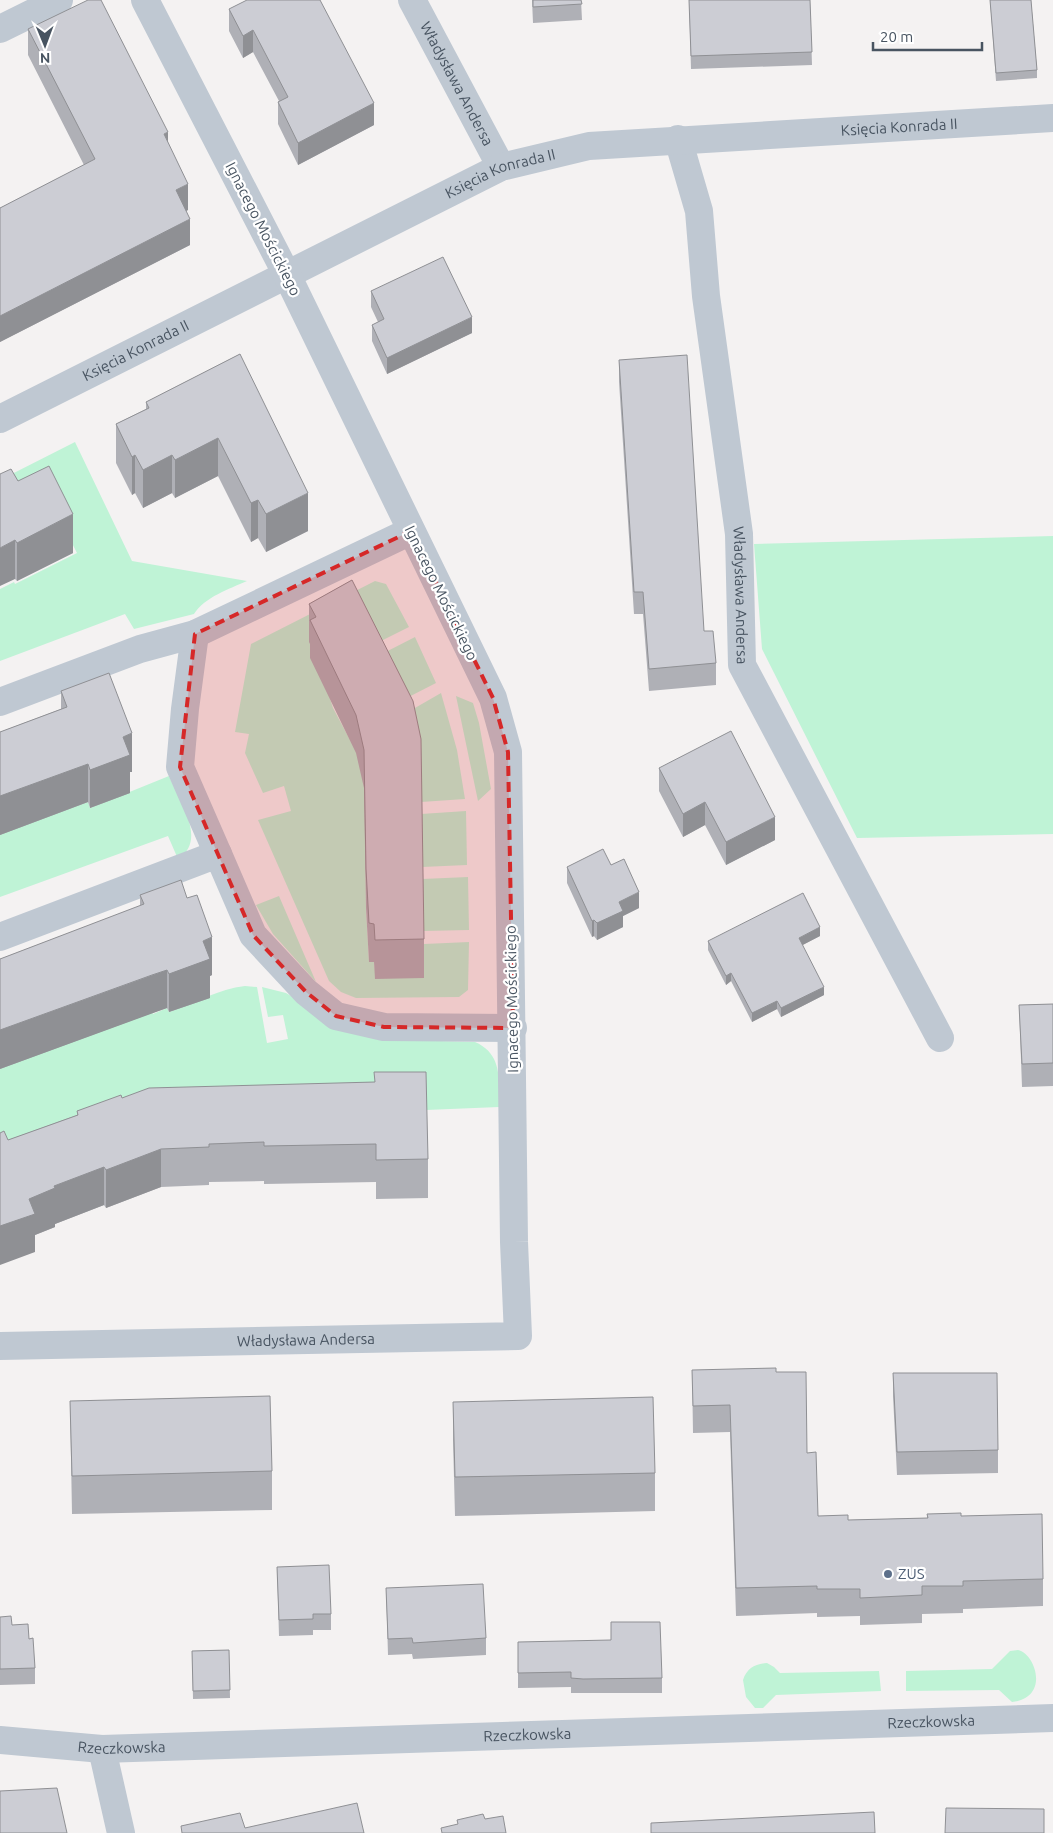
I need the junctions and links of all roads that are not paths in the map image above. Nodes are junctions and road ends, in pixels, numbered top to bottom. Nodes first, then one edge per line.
1 (59, 0) edge
2 (145, 0) edge
3 (412, 0) edge
4 (0, 29) edge
5 (1053, 118) edge
6 (678, 140) junction
7 (501, 167) junction
8 (287, 275) junction
9 (0, 419) edge
10 (411, 531) junction
11 (195, 634) junction
12 (0, 702) edge
13 (218, 854) junction
14 (0, 937) edge
15 (513, 1028) junction
16 (940, 1038) dead end
17 (514, 1242) joint
18 (0, 1346) edge
19 (1053, 1718) edge
20 (0, 1740) edge
21 (102, 1749) junction
22 (122, 1833) edge

1 - 4 street
2 - 8 street, Ignacego Mościckiego
3 - 7 street, Władysława Andersa
5 - 6 street, Księcia Konrada II
6 - 7 street, Księcia Konrada II
6 - 16 street, Władysława Andersa
7 - 8 street, Księcia Konrada II
8 - 9 street, Księcia Konrada II
8 - 10 street, Ignacego Mościckiego
10 - 11 street
10 - 15 street, Ignacego Mościckiego
11 - 12 street
11 - 13 street
13 - 14 street
13 - 15 street
15 - 17 street, Ignacego Mościckiego
17 - 18 street, Władysława Andersa
19 - 21 street, Rzeczkowska
20 - 21 street, Rzeczkowska
21 - 22 street

